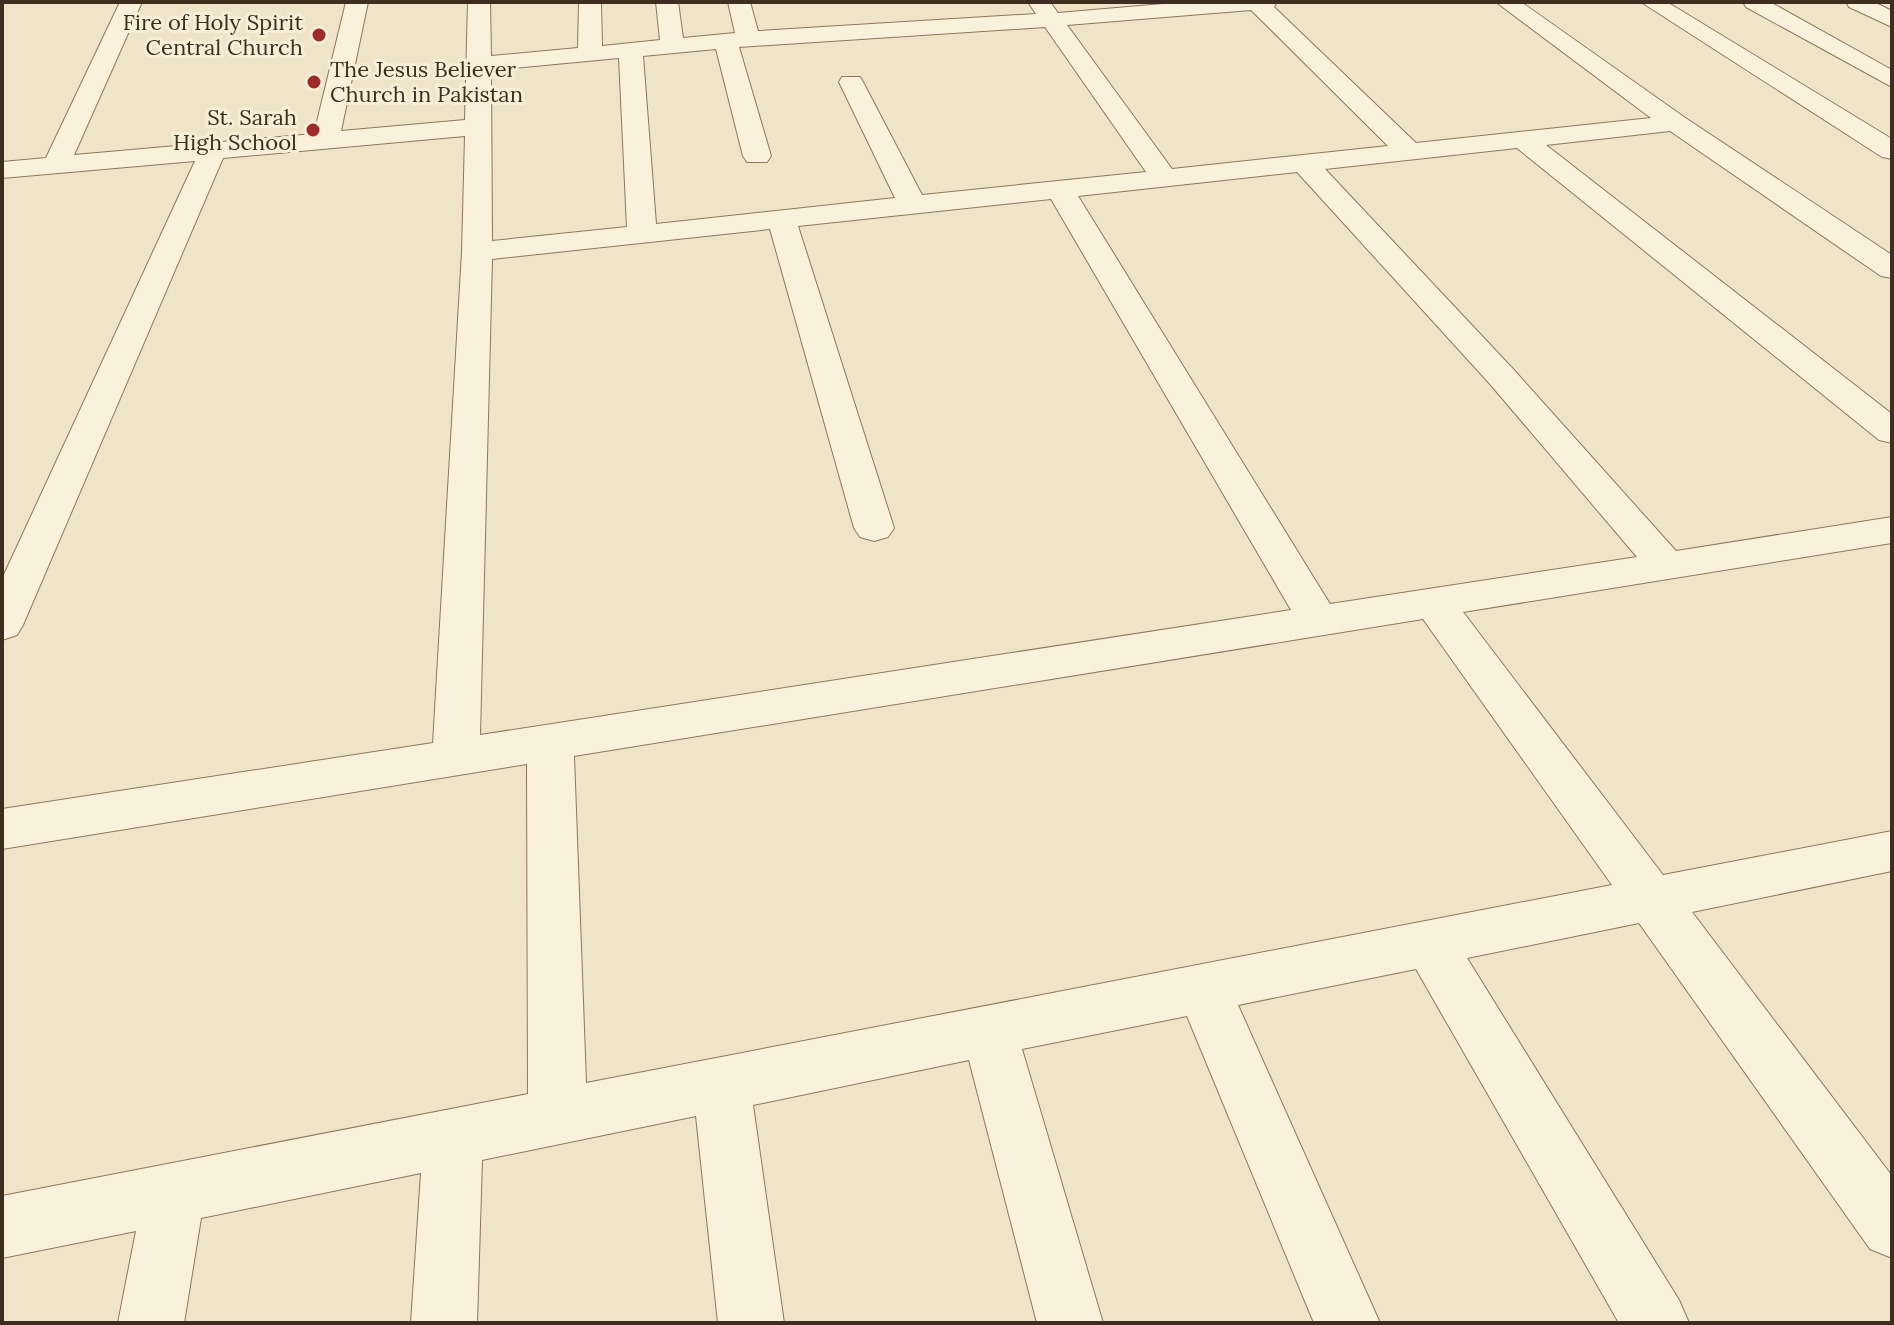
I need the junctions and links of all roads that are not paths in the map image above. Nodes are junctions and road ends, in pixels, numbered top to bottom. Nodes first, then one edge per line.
1 (131, 2) edge
2 (357, 2) edge
3 (479, 2) edge
4 (590, 2) edge
5 (667, 2) edge
6 (739, 2) edge
7 (884, 2) edge
8 (958, 2) edge
9 (1257, 2) edge
10 (1266, 2) edge
11 (1507, 2) edge
12 (1652, 2) edge
13 (1754, 2) edge
14 (1857, 2) edge
15 (1045, 11) edge
16 (1892, 20) edge
17 (969, 24) junction
18 (894, 29) junction
19 (737, 40) junction
20 (672, 46) junction
21 (631, 50) junction
22 (590, 54) junction
23 (480, 64) junction
24 (1892, 80) edge
25 (851, 82) dead end
26 (1675, 123) junction
27 (479, 127) junction
28 (1522, 139) junction
29 (326, 141) junction
30 (213, 151) junction
31 (1409, 151) junction
32 (1892, 151) edge
33 (757, 156) dead end
34 (1303, 162) junction
35 (56, 165) junction
36 (2, 170) edge
37 (1165, 178) junction
38 (1059, 188) junction
39 (912, 203) junction
40 (781, 218) junction
41 (642, 233) junction
42 (477, 252) junction
43 (1892, 269) edge
44 (1892, 432) edge
45 (874, 528) dead end
46 (1892, 530) edge
47 (1667, 566) junction
48 (1434, 603) junction
49 (1319, 621) junction
50 (2, 625) edge
51 (550, 742) junction
52 (456, 757) junction
53 (2, 829) edge
54 (1889, 856) edge
55 (1649, 899) junction
56 (1429, 943) junction
57 (1203, 988) junction
58 (989, 1031) junction
59 (721, 1084) junction
60 (558, 1117) junction
61 (453, 1138) junction
62 (174, 1193) junction
63 (2, 1227) edge
64 (1892, 1227) edge
65 (151, 1323) edge
66 (444, 1323) edge
67 (751, 1323) edge
68 (1070, 1323) edge
69 (1347, 1323) edge
70 (1656, 1323) edge

1 - 35 street
2 - 29 street
3 - 23 street
4 - 22 street
5 - 20 street
6 - 19 street
7 - 18 street
8 - 17 street
9 - 10 street
9 - 15 street
9 - 31 street
11 - 26 street
12 - 32 street
13 - 24 street
14 - 16 street
15 - 17 street
15 - 37 street
17 - 18 street
18 - 19 street
19 - 20 street
19 - 33 street
20 - 21 street
21 - 22 street
21 - 41 street
22 - 23 street
23 - 27 street
25 - 39 street
26 - 28 street
26 - 43 street
27 - 29 street
27 - 42 street
28 - 31 street
28 - 44 street
29 - 30 street
30 - 35 street
30 - 50 street
31 - 34 street
34 - 37 street
34 - 47 street
35 - 36 street
37 - 38 street
38 - 39 street
38 - 49 street
39 - 40 street
40 - 41 street
40 - 45 street
41 - 42 street
42 - 52 street
46 - 47 street
47 - 48 street
48 - 49 street
48 - 55 street
49 - 51 street
51 - 52 street
51 - 60 street
52 - 53 street
54 - 55 street
55 - 56 street
55 - 64 street
56 - 57 street
56 - 70 street
57 - 58 street
57 - 69 street
58 - 59 street
58 - 68 street
59 - 60 street
59 - 67 street
60 - 61 street
61 - 62 street
61 - 66 street
62 - 63 street
62 - 65 street

